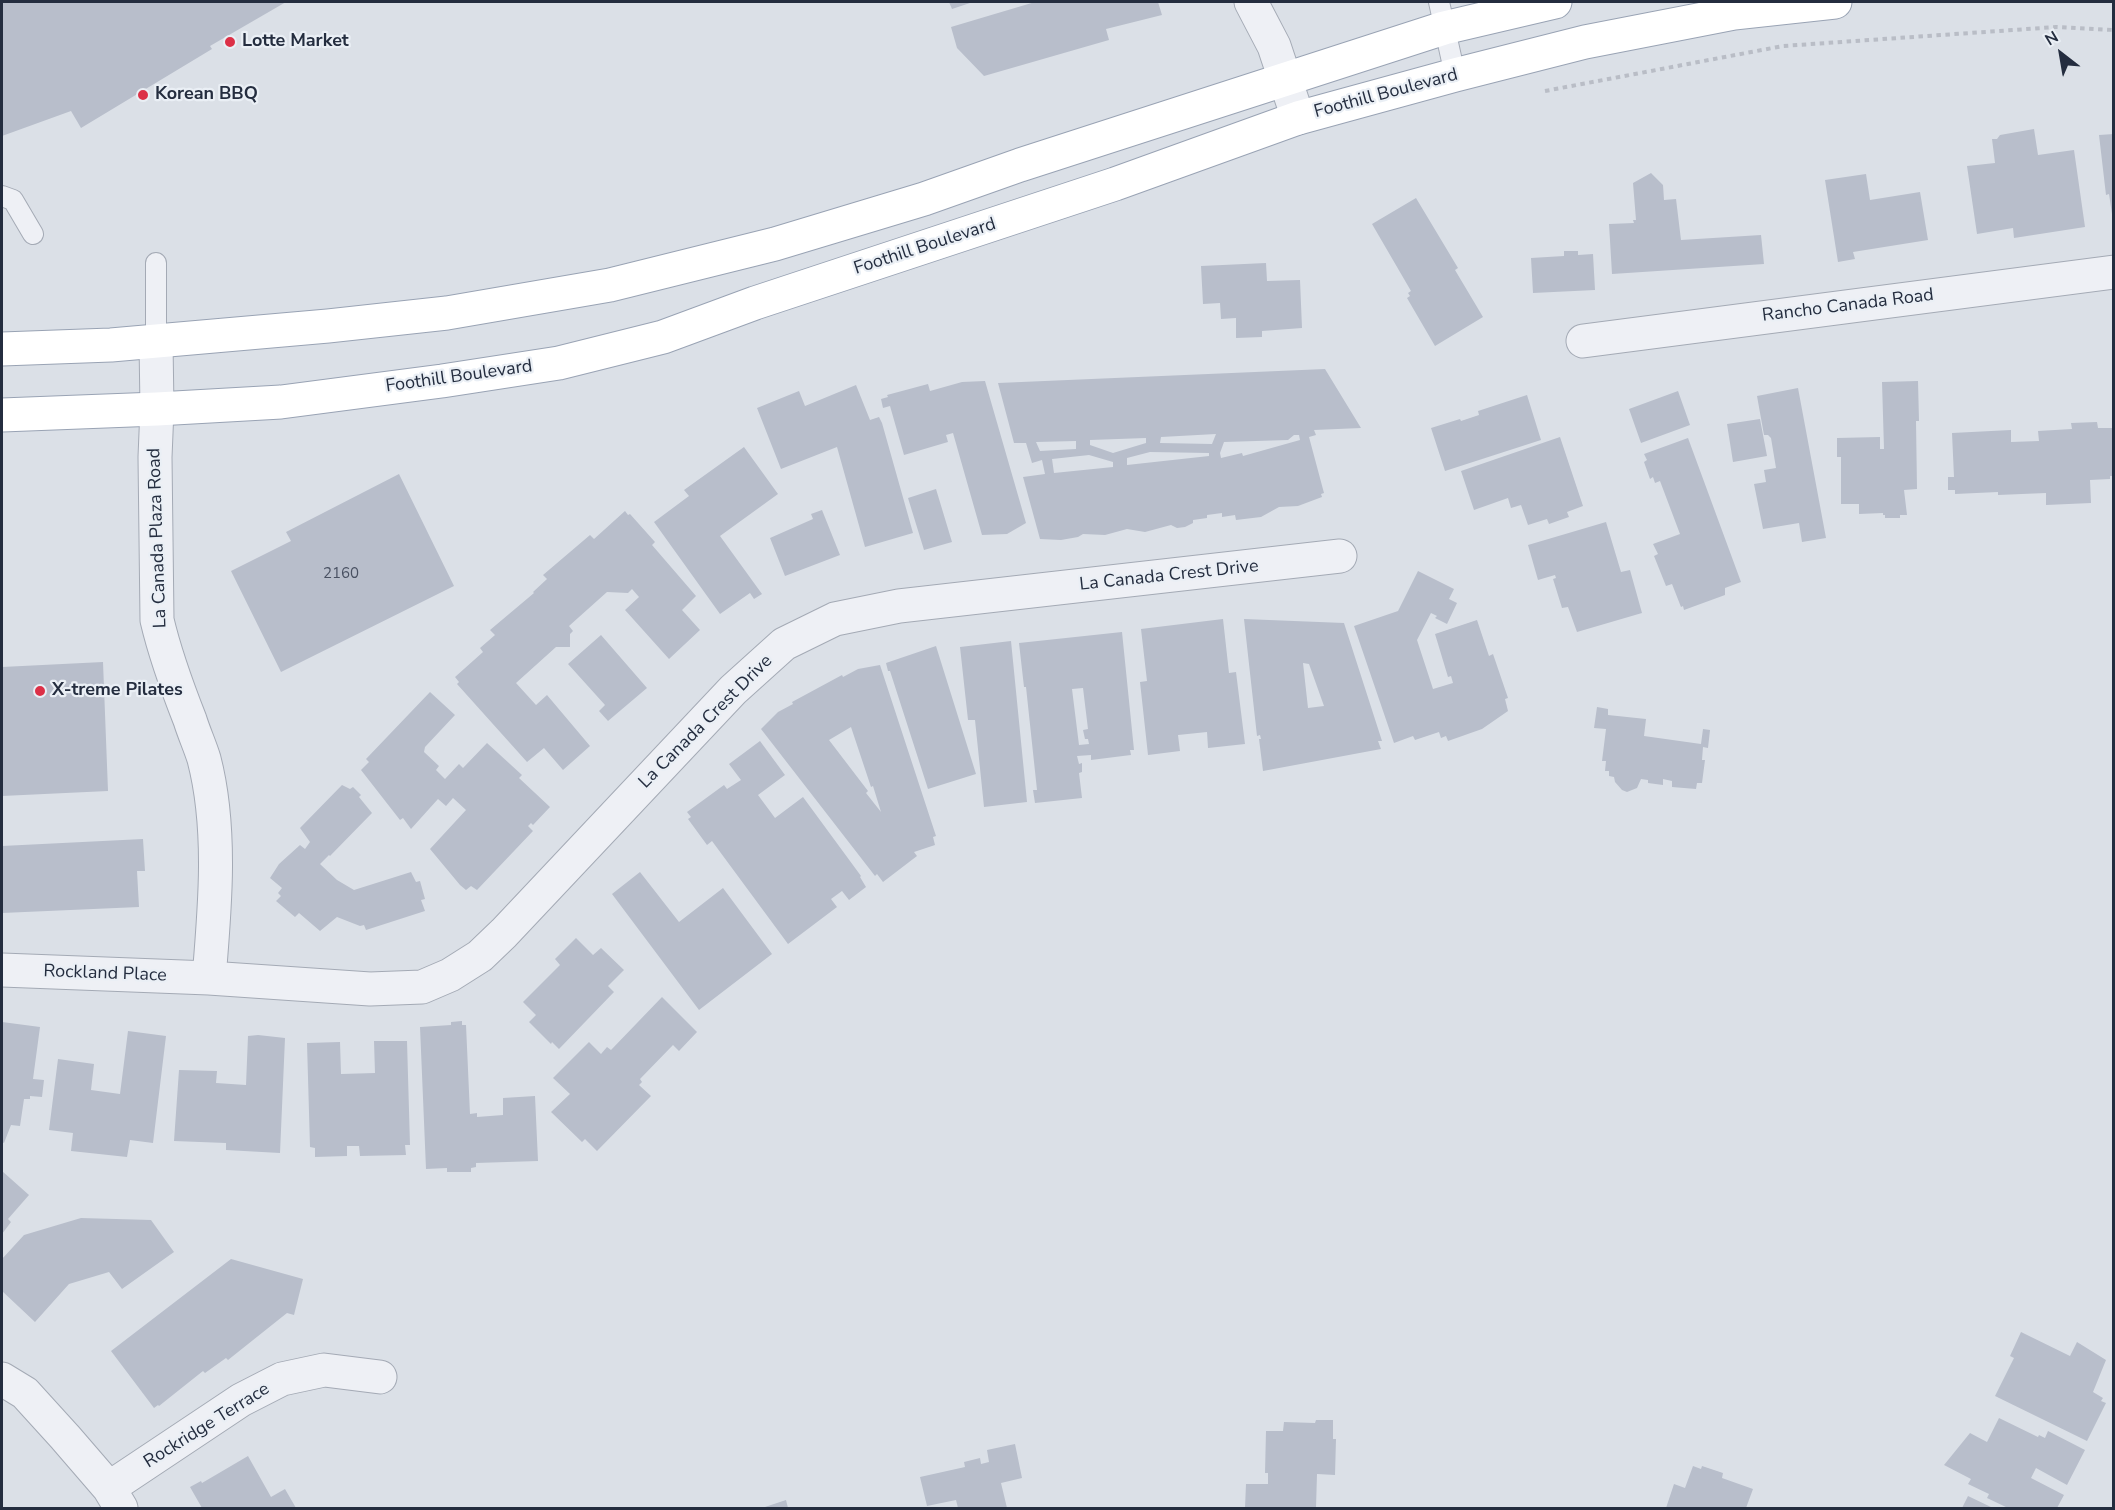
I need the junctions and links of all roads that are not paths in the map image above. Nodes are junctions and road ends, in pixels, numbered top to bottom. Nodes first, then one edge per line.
1 (1251, 2) edge
2 (1555, 2) edge
3 (1835, 2) edge
4 (1441, 15) edge
5 (1455, 75) junction
6 (1286, 78) junction
7 (1299, 118) junction
8 (2, 196) edge
9 (924, 199) junction
10 (33, 234) dead end
11 (940, 243) junction
12 (156, 263) dead end
13 (2114, 272) edge
14 (1583, 340) dead end
15 (156, 342) junction
16 (2, 349) edge
17 (157, 409) junction
18 (2, 415) edge
19 (1340, 556) dead end
20 (2, 970) edge
21 (209, 978) junction
22 (381, 1377) dead end
23 (2, 1379) edge
24 (115, 1498) edge

1 - 6 street
2 - 4 main road
3 - 5 main road, Foothill Boulevard
4 - 5 lane
4 - 6 main road
5 - 7 main road, Foothill Boulevard
6 - 7 street
6 - 9 main road
7 - 11 main road, Foothill Boulevard
8 - 10 lane
9 - 11 main road
9 - 15 main road
11 - 17 main road, Foothill Boulevard
12 - 15 lane
13 - 14 street, Rancho Canada Road
15 - 16 main road
15 - 17 street, La Canada Plaza Road
17 - 18 main road, Foothill Boulevard
17 - 21 street, La Canada Plaza Road
19 - 21 street, La Canada Crest Drive
20 - 21 street, Rockland Place
22 - 24 street, Rockridge Terrace
23 - 24 street

